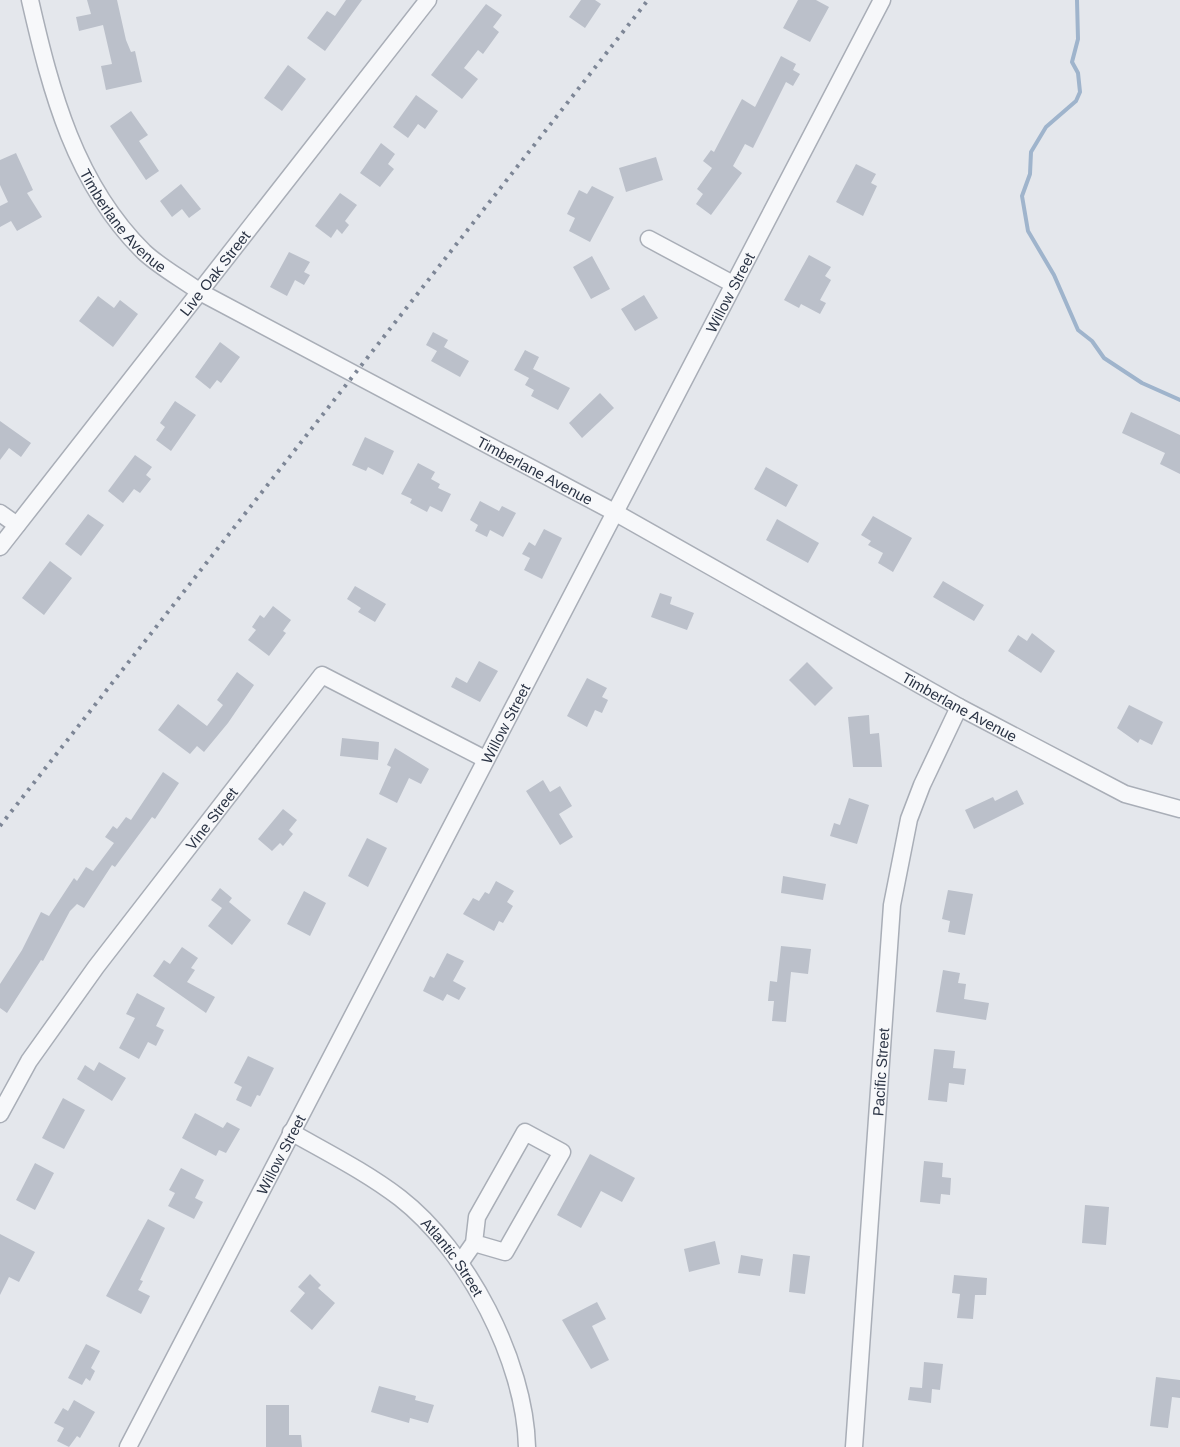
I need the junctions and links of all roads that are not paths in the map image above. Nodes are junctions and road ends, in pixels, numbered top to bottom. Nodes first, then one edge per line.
1 (30, 0) edge
2 (428, 0) edge
3 (882, 0) edge
4 (649, 239) dead end
5 (733, 284) junction
6 (200, 292) junction
7 (0, 513) edge
8 (616, 513) junction
9 (17, 525) junction
10 (0, 547) edge
11 (959, 707) junction
12 (485, 759) junction
13 (1180, 809) edge
14 (0, 1114) edge
15 (291, 1132) junction
16 (474, 1243) junction
17 (460, 1263) junction
18 (128, 1447) edge
19 (527, 1447) edge
20 (854, 1447) edge

1 - 6 street, Timberlane Avenue
2 - 6 street, Live Oak Street
3 - 5 street, Willow Street
4 - 5 street
5 - 8 street, Willow Street
6 - 8 street, Timberlane Avenue
6 - 9 street, Live Oak Street
7 - 9 street
8 - 11 street, Timberlane Avenue
8 - 12 street, Willow Street
9 - 10 street, Live Oak Street
11 - 13 street, Timberlane Avenue
11 - 20 street, Pacific Street
12 - 14 street, Vine Street
12 - 15 street, Willow Street
15 - 17 street, Atlantic Street
15 - 18 street, Willow Street
16 - 16 street
16 - 17 street
17 - 19 street, Atlantic Street

